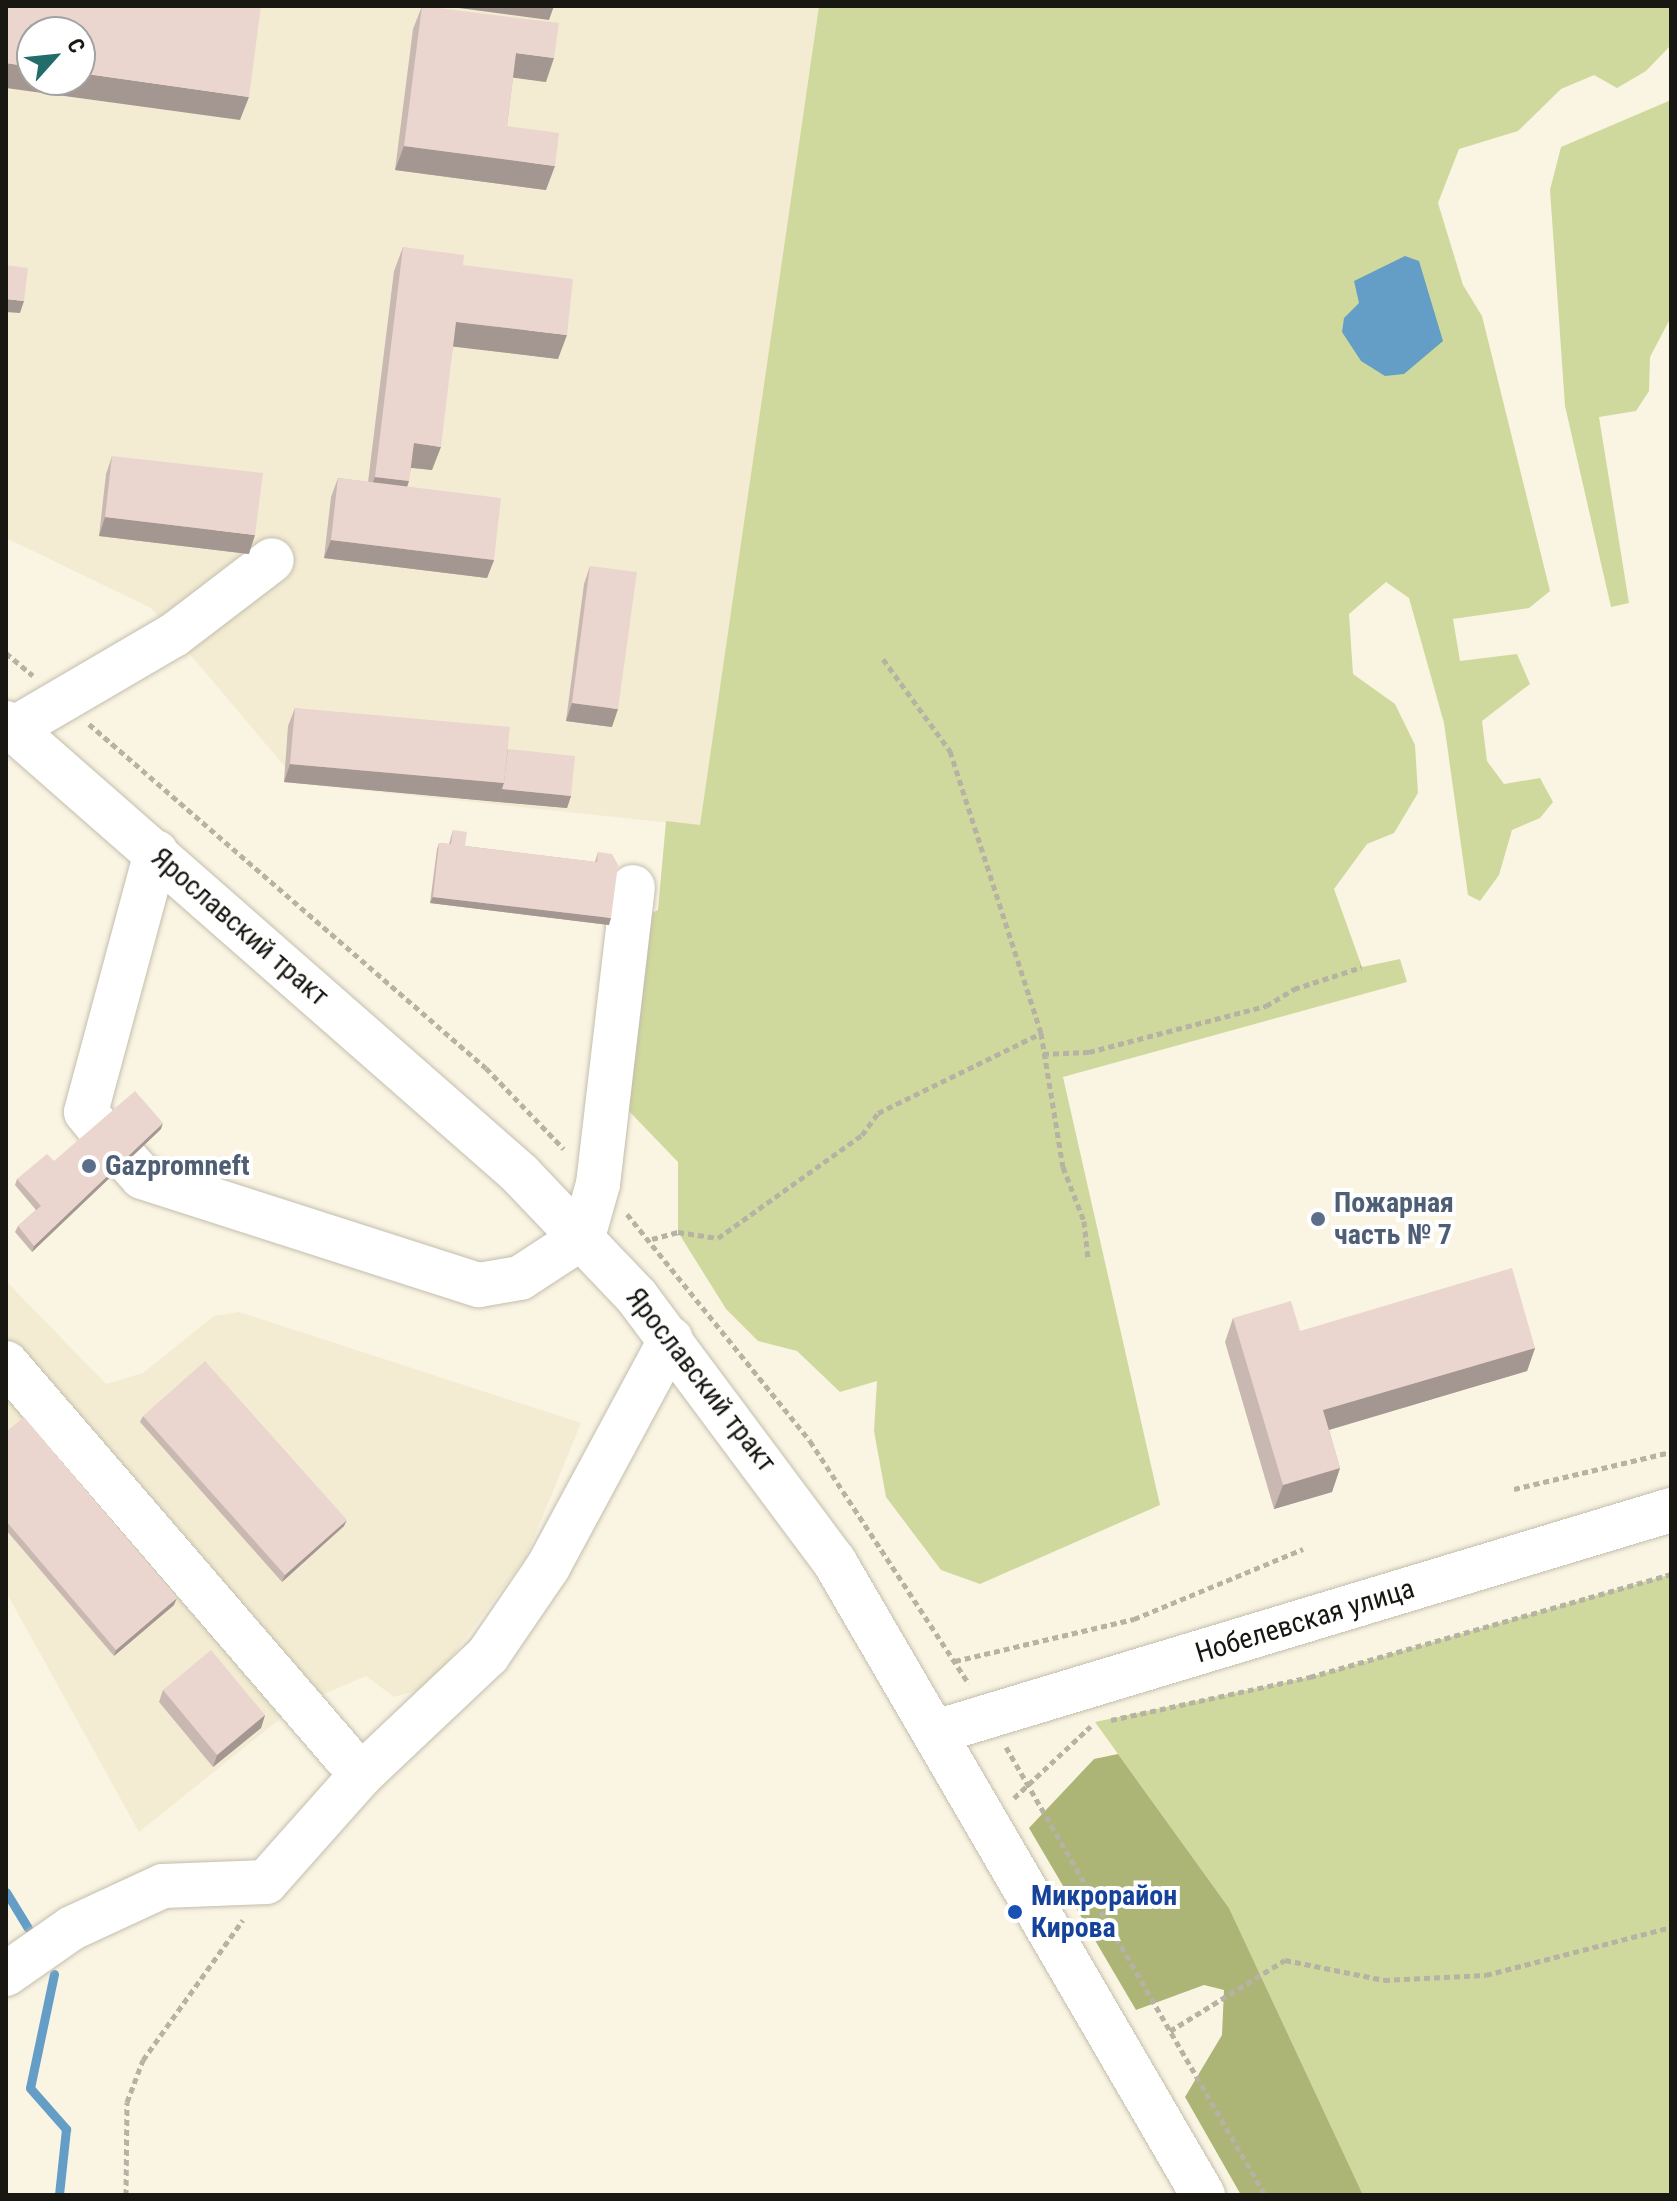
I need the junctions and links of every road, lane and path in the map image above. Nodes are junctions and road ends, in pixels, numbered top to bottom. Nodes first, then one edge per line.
1 (272, 560) dead end
2 (883, 659) dead end
3 (9, 726) edge
4 (156, 852) junction
5 (633, 887) dead end
6 (1362, 967) dead end
7 (1041, 1033) junction
8 (1043, 1054) junction
9 (98, 1127) edge
10 (126, 1159) edge
11 (583, 1237) junction
12 (652, 1239) dead end
13 (1088, 1260) dead end
14 (671, 1339) junction
15 (6, 1363) edge
16 (1671, 1452) edge
17 (1514, 1489) dead end
18 (1663, 1519) edge
19 (1303, 1549) dead end
20 (1671, 1574) edge
21 (955, 1661) dead end
22 (1095, 1722) dead end
23 (939, 1731) junction
24 (361, 1775) junction
25 (266, 1882) junction
26 (1671, 1927) edge
27 (6, 1974) edge
28 (126, 2195) edge
29 (1203, 2195) edge
30 (1265, 2195) edge

1 - 3 street
2 - 7 path
3 - 4 street, Ярославский тракт
4 - 9 street
4 - 11 street, Ярославский тракт
5 - 11 street
6 - 8 path
7 - 8 path
7 - 12 path
8 - 13 path
10 - 11 street
11 - 14 street, Ярославский тракт
14 - 23 street, Ярославский тракт
14 - 24 street
15 - 24 street
16 - 17 path
18 - 23 street, Нобелевская улица
19 - 21 path
20 - 22 path
23 - 29 street, Ярославский тракт
24 - 25 street
25 - 27 street
25 - 28 path
26 - 30 path

